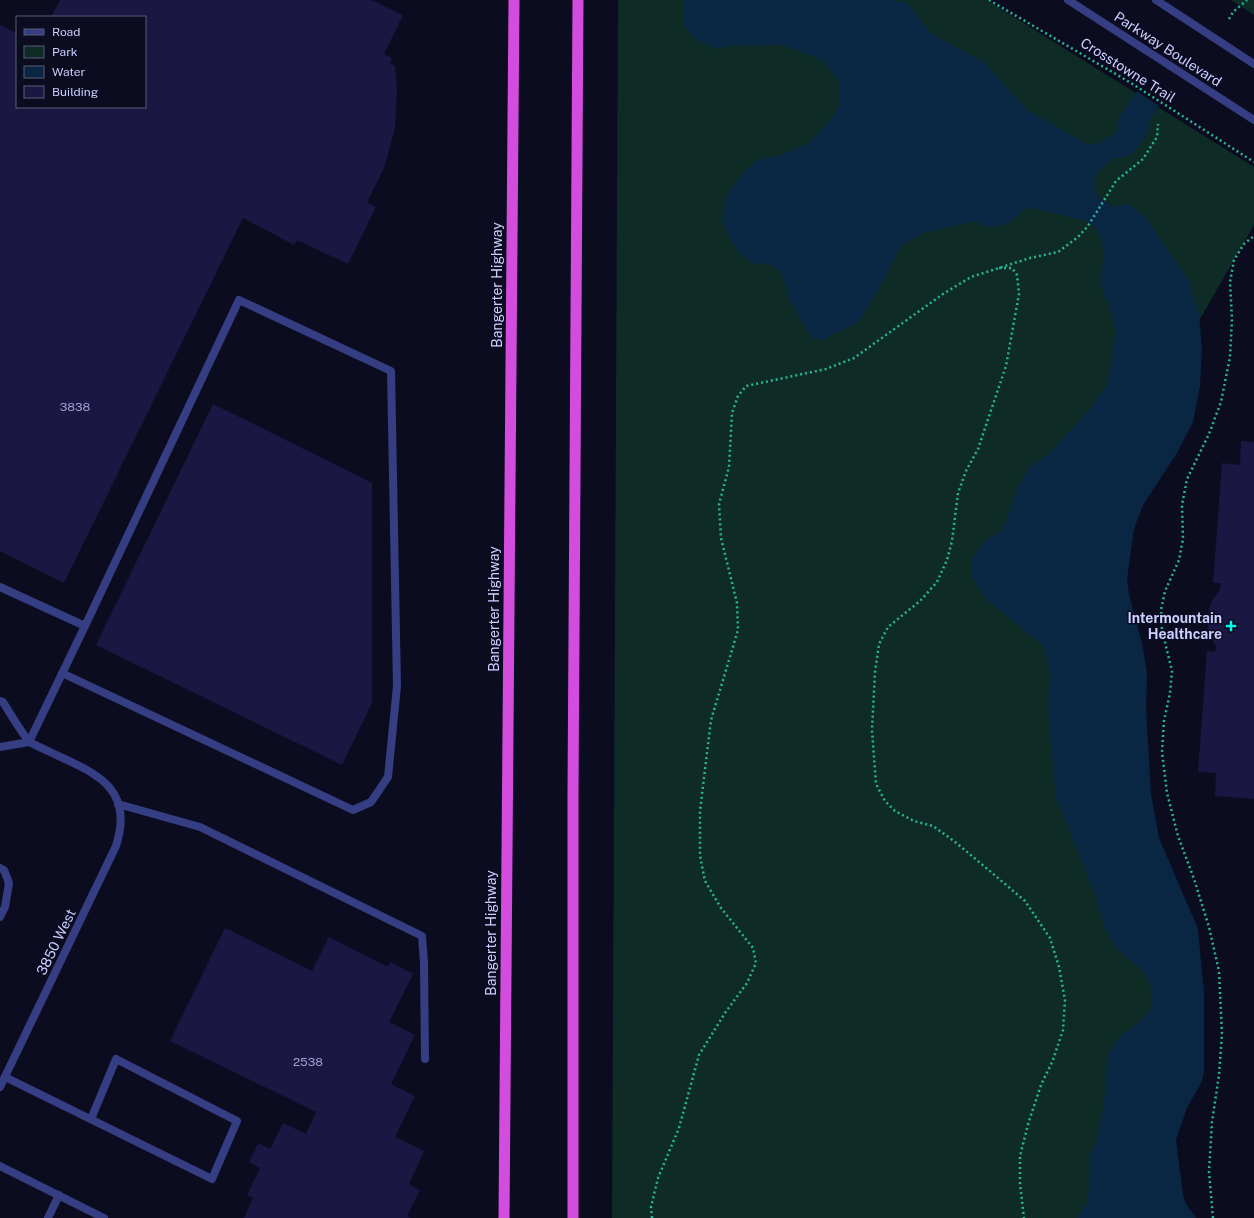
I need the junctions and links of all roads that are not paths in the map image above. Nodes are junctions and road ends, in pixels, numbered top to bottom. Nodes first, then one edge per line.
1 (514, 0) edge
2 (578, 0) edge
3 (1068, 0) edge
4 (1156, 0) edge
5 (1254, 64) edge
6 (1254, 120) edge
7 (0, 587) edge
8 (85, 626) junction
9 (62, 673) junction
10 (0, 701) edge
11 (29, 742) junction
12 (0, 747) edge
13 (118, 804) junction
14 (0, 868) edge
15 (0, 917) edge
16 (425, 1060) dead end
17 (5, 1077) junction
18 (0, 1087) edge
19 (91, 1119) junction
20 (0, 1166) edge
21 (59, 1195) junction
22 (48, 1218) edge
23 (104, 1218) edge
24 (504, 1218) edge
25 (573, 1218) edge

1 - 24 highway, Bangerter Highway
2 - 25 highway
3 - 6 street, Parkway Boulevard
4 - 5 street
7 - 8 street
8 - 9 street
8 - 9 street
9 - 11 street
10 - 11 street
11 - 12 street
11 - 13 street, 3850 West
13 - 16 street
13 - 17 street, 3850 West
14 - 15 street
17 - 18 street, 3850 West
17 - 19 street
19 - 19 street
20 - 21 street
21 - 22 street
21 - 23 street

